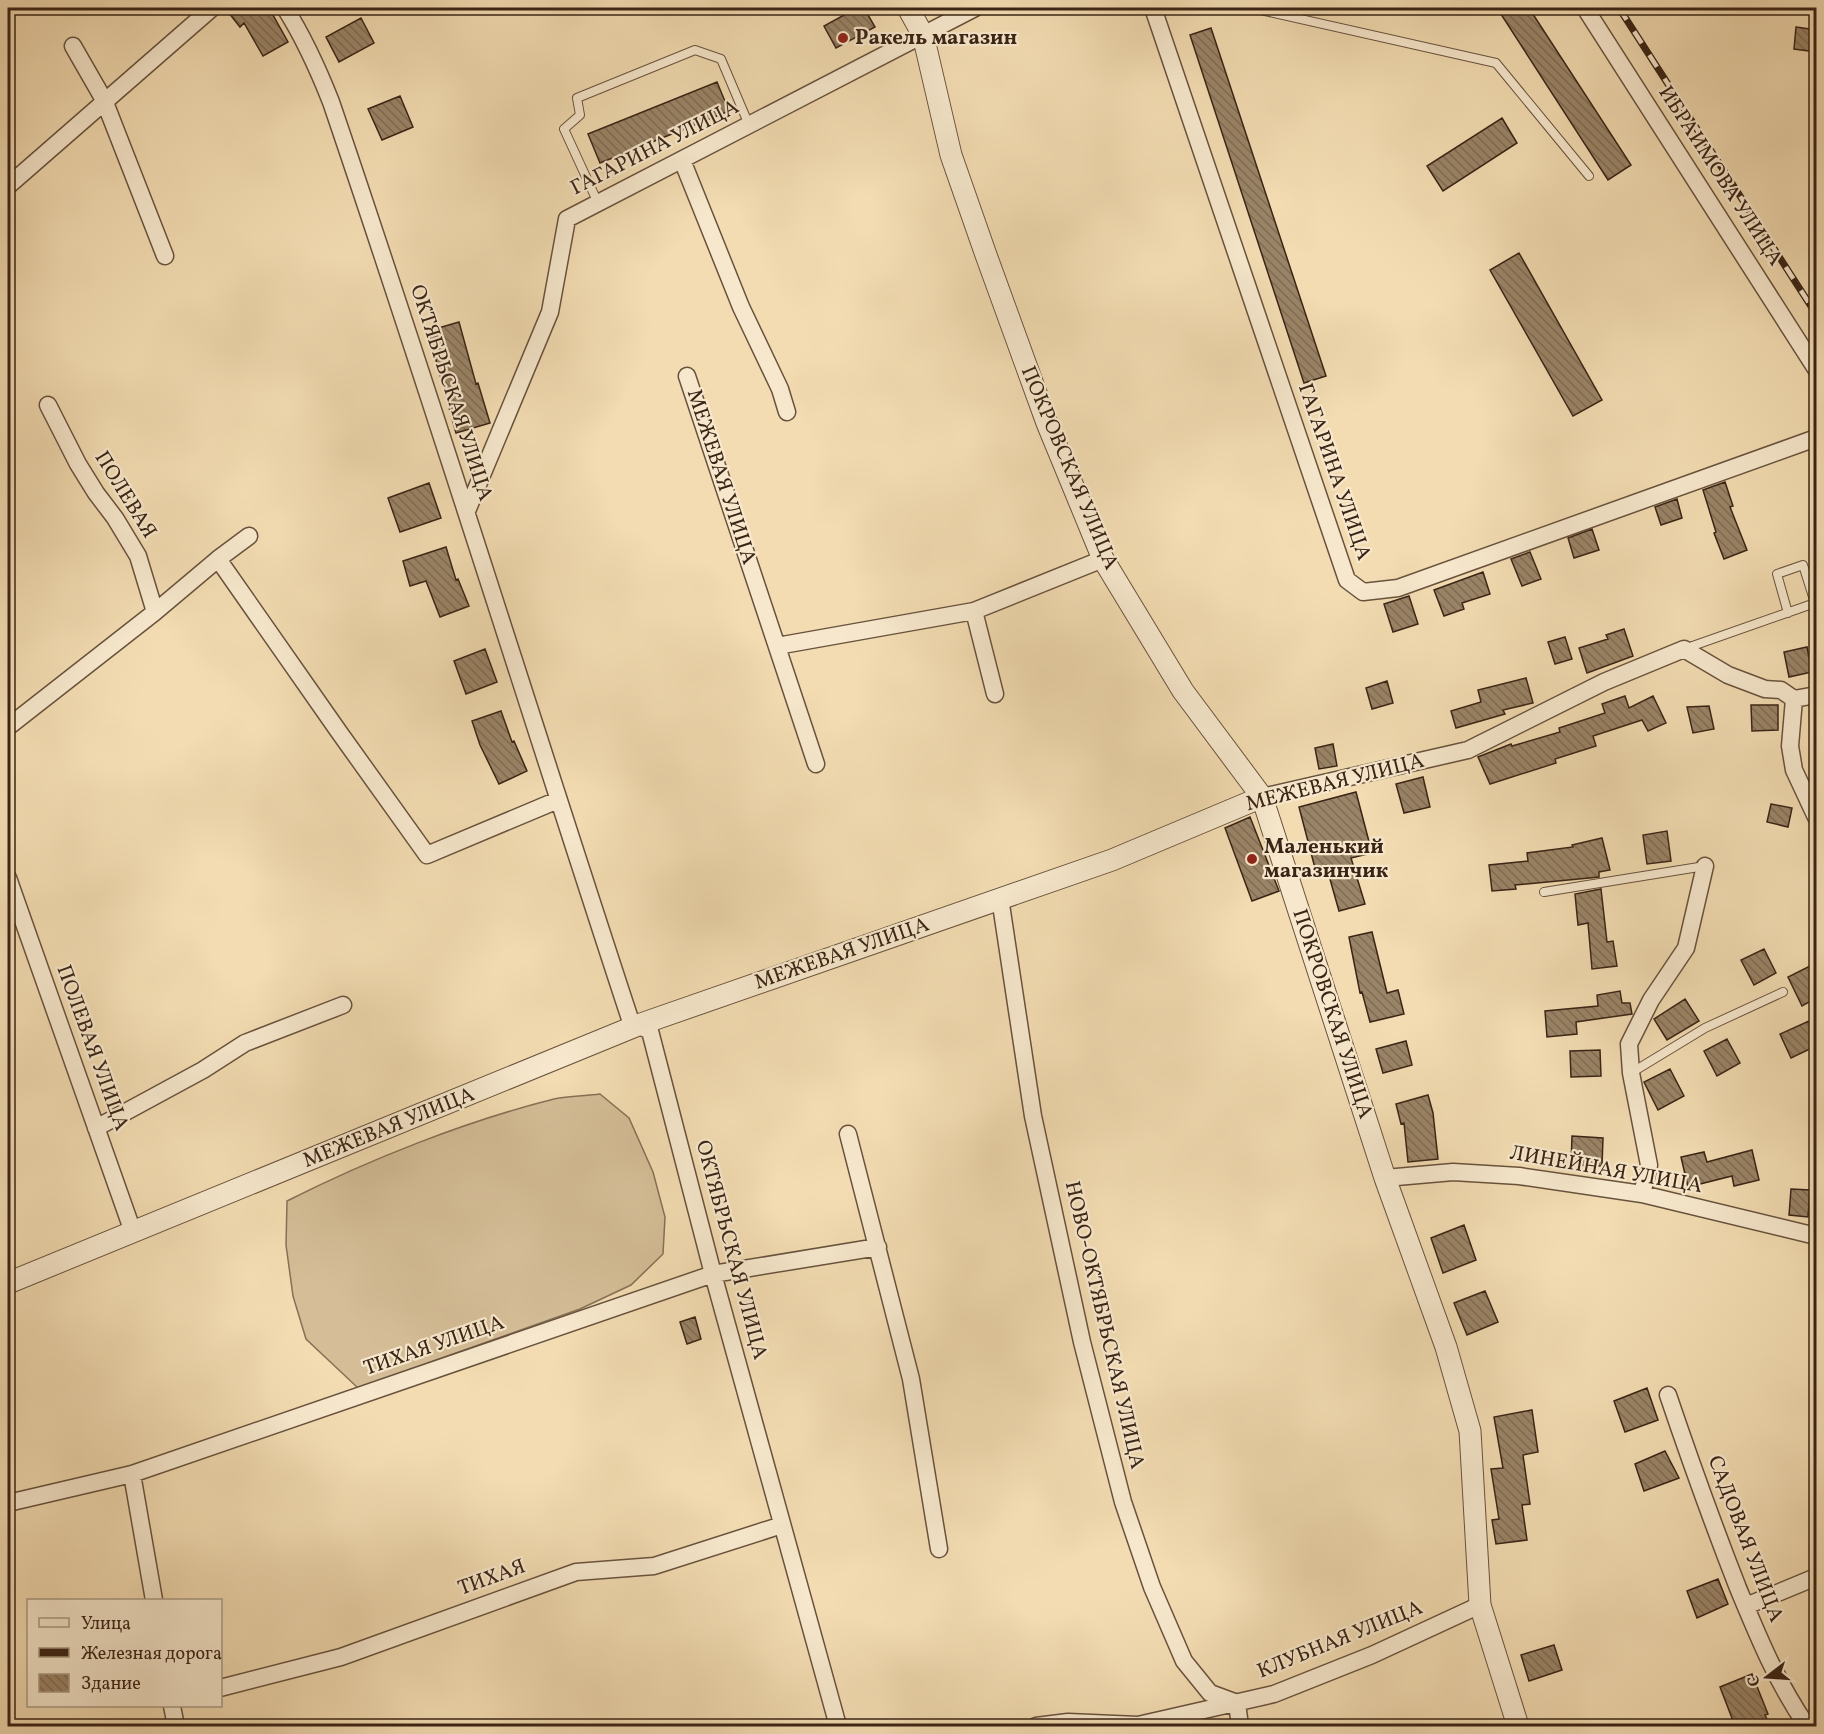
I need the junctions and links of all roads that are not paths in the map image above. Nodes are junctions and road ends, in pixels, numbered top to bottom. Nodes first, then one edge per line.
1 (212, 8) edge
2 (285, 8) edge
3 (908, 8) edge
4 (975, 8) edge
5 (1153, 8) edge
6 (1252, 8) edge
7 (1585, 8) edge
8 (923, 35) junction
9 (73, 46) dead end
10 (104, 100) junction
11 (749, 126) junction
12 (682, 160) junction
13 (1589, 176) dead end
14 (8, 186) edge
15 (598, 203) junction
16 (165, 256) dead end
17 (1816, 369) edge
18 (687, 376) dead end
19 (48, 405) dead end
20 (787, 412) dead end
21 (1816, 438) edge
22 (467, 511) junction
23 (249, 536) dead end
24 (218, 559) junction
25 (1103, 559) junction
26 (974, 611) junction
27 (155, 612) junction
28 (1788, 613) junction
29 (777, 646) junction
30 (1684, 649) junction
31 (994, 694) dead end
32 (1816, 694) edge
33 (1794, 699) junction
34 (8, 727) edge
35 (816, 764) dead end
36 (1262, 797) junction
37 (558, 800) junction
38 (1816, 818) edge
39 (1705, 866) joint
40 (8, 878) edge
41 (1544, 892) dead end
42 (1000, 898) junction
43 (1783, 992) dead end
44 (343, 1005) dead end
45 (638, 1025) junction
46 (1631, 1073) junction
47 (96, 1128) junction
48 (848, 1134) dead end
49 (1385, 1178) junction
50 (1642, 1194) junction
51 (133, 1233) junction
52 (1816, 1236) edge
53 (878, 1246) junction
54 (713, 1274) junction
55 (8, 1283) edge
56 (1668, 1395) dead end
57 (132, 1474) junction
58 (8, 1503) edge
59 (782, 1525) junction
60 (939, 1549) dead end
61 (1816, 1577) edge
62 (154, 1599) edge
63 (1480, 1605) junction
64 (1746, 1606) junction
65 (222, 1687) edge
66 (1237, 1703) junction
67 (172, 1707) edge
68 (176, 1726) edge
69 (838, 1726) edge
70 (1036, 1726) edge
71 (1240, 1726) edge
72 (1518, 1726) edge
73 (1807, 1726) edge

1 - 10 street
2 - 22 street, ОКТЯБРЬСКАЯ УЛИЦА
3 - 8 street, ПОКРОВСКАЯ УЛИЦА
4 - 8 street, ГАГАРИНА УЛИЦА
5 - 21 street, ГАГАРИНА УЛИЦА
6 - 13 lane
7 - 17 street, ИБРАИМОВА УЛИЦА
8 - 11 street, ГАГАРИНА УЛИЦА
8 - 25 street, ПОКРОВСКАЯ УЛИЦА
9 - 10 street
10 - 14 street
10 - 16 street
11 - 12 street, ГАГАРИНА УЛИЦА
11 - 15 lane
12 - 15 street, ГАГАРИНА УЛИЦА
12 - 20 street
15 - 22 street, ГАГАРИНА УЛИЦА
18 - 29 street, МЕЖЕВАЯ УЛИЦА
19 - 27 street, ПОЛЕВАЯ
22 - 37 street, ОКТЯБРЬСКАЯ УЛИЦА
23 - 24 street
24 - 27 street
24 - 37 street
25 - 26 street
25 - 36 street, ПОКРОВСКАЯ УЛИЦА
26 - 29 street
26 - 31 street
27 - 34 street
28 - 28 lane, МЕЖЕВАЯ УЛИЦА
28 - 30 lane, МЕЖЕВАЯ УЛИЦА
29 - 35 street, МЕЖЕВАЯ УЛИЦА
30 - 33 street
30 - 36 street, МЕЖЕВАЯ УЛИЦА
32 - 33 street
33 - 38 street
36 - 42 street, МЕЖЕВАЯ УЛИЦА
36 - 49 street, ПОКРОВСКАЯ УЛИЦА
37 - 45 street, ОКТЯБРЬСКАЯ УЛИЦА
39 - 41 lane
39 - 46 street
40 - 47 street, ПОЛЕВАЯ УЛИЦА
42 - 45 street, МЕЖЕВАЯ УЛИЦА
42 - 66 street, НОВО-ОКТЯБРЬСКАЯ УЛИЦА
43 - 46 lane
44 - 47 street
45 - 51 street, МЕЖЕВАЯ УЛИЦА
45 - 54 street, ОКТЯБРЬСКАЯ УЛИЦА
46 - 50 street
47 - 51 street, ПОЛЕВАЯ УЛИЦА
48 - 53 street
49 - 50 street, ЛИНЕЙНАЯ УЛИЦА
49 - 63 street, ПОКРОВСКАЯ УЛИЦА
50 - 52 street, ЛИНЕЙНАЯ УЛИЦА
51 - 55 street, МЕЖЕВАЯ УЛИЦА
53 - 54 street, ТИХАЯ УЛИЦА
53 - 60 street
54 - 57 street, ТИХАЯ УЛИЦА
54 - 59 street, ОКТЯБРЬСКАЯ УЛИЦА
56 - 64 street, САДОВАЯ УЛИЦА
57 - 58 street, ТИХАЯ УЛИЦА
57 - 62 street
59 - 65 street, ТИХАЯ
59 - 69 street, ОКТЯБРЬСКАЯ УЛИЦА
61 - 64 street
63 - 66 street, КЛУБНАЯ УЛИЦА
63 - 72 street, ПОКРОВСКАЯ УЛИЦА
64 - 73 street, САДОВАЯ УЛИЦА
66 - 70 street, КЛУБНАЯ УЛИЦА
66 - 71 street
67 - 68 street

